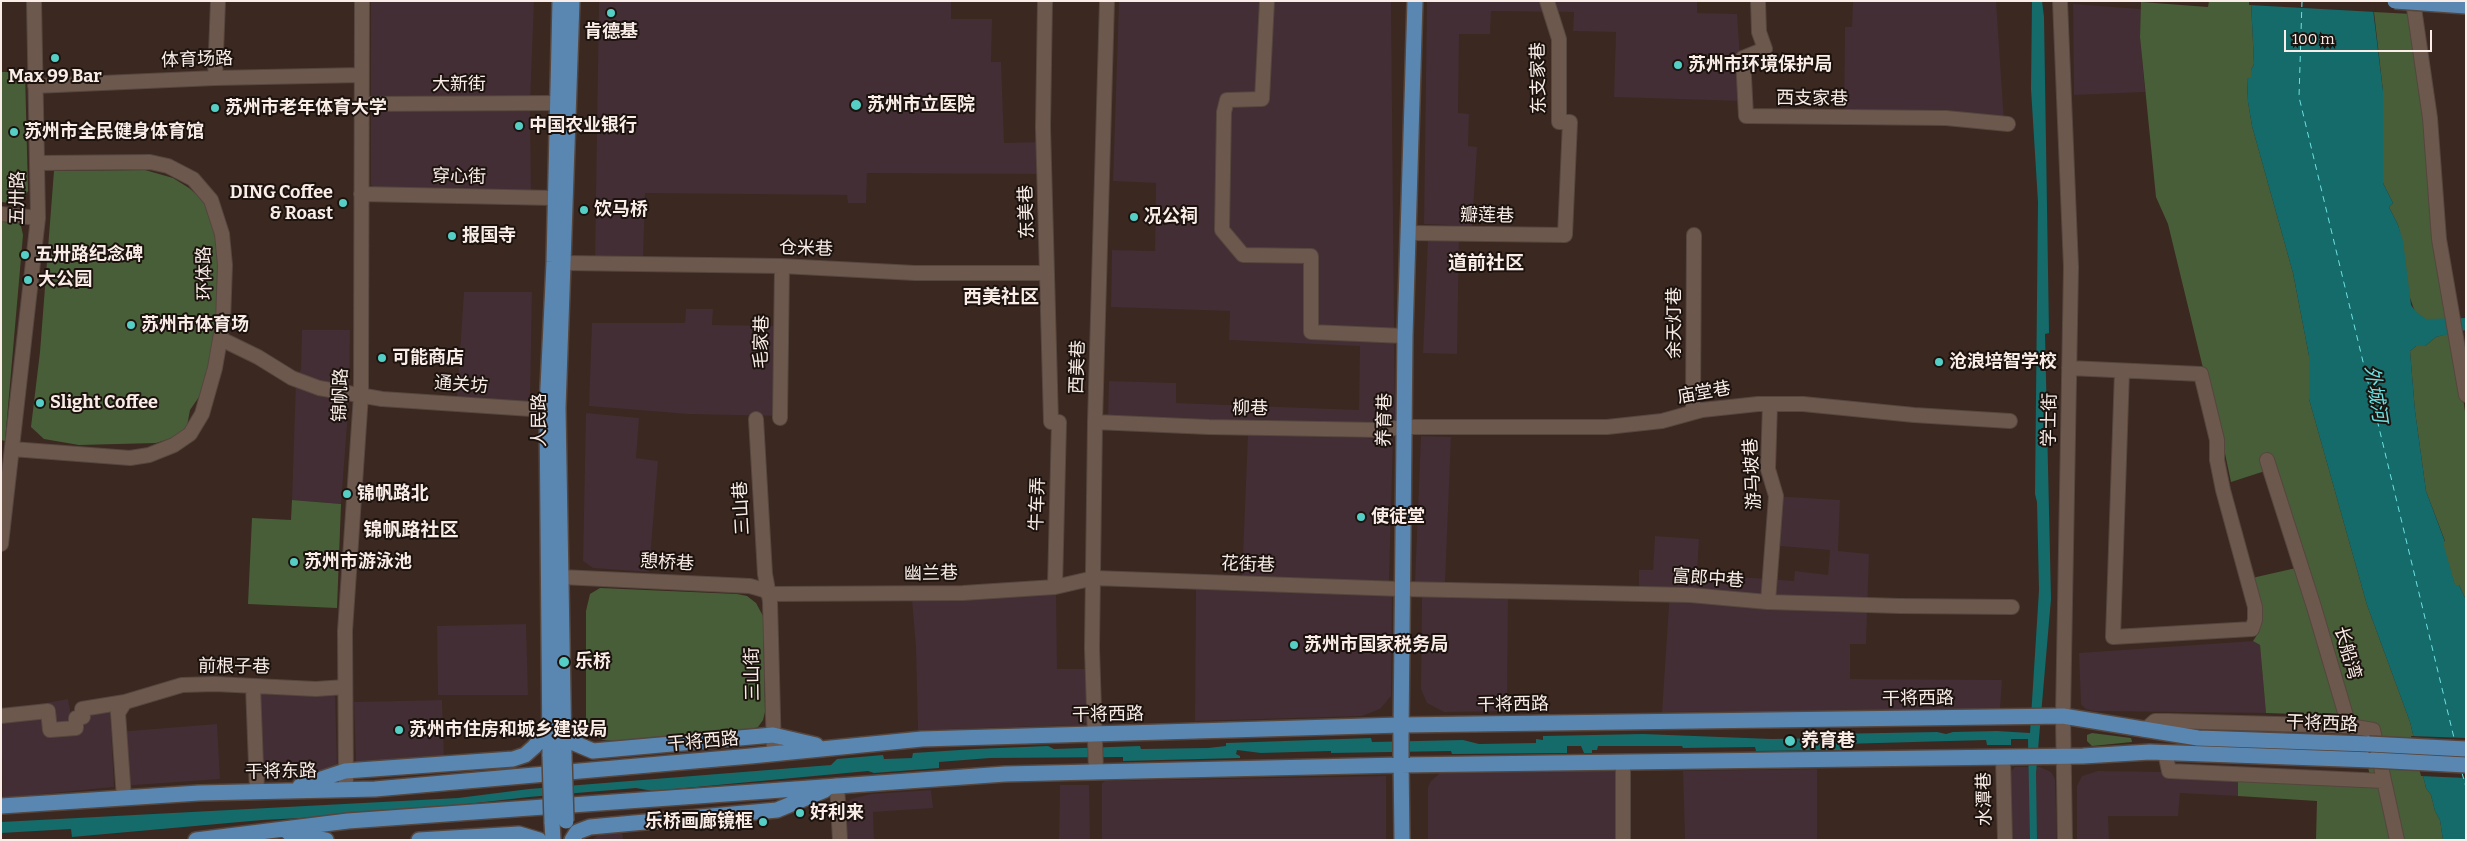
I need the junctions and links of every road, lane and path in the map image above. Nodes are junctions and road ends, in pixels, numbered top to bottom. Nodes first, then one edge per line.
1 (34, 1) edge
2 (218, 1) edge
3 (362, 1) edge
4 (560, 1) edge
5 (572, 1) edge
6 (1045, 1) edge
7 (1107, 1) edge
8 (1267, 1) edge
9 (1415, 1) edge
10 (1547, 1) edge
11 (1758, 1) edge
12 (2060, 1) edge
13 (2395, 1) edge
14 (2413, 1) edge
15 (2466, 6) edge
16 (361, 75) junction
17 (215, 78) junction
18 (35, 86) junction
19 (558, 103) junction
20 (361, 104) junction
21 (2008, 124) dead end
22 (37, 163) junction
23 (361, 194) junction
24 (555, 198) junction
25 (1, 214) edge
26 (38, 218) junction
27 (1409, 233) junction
28 (1565, 235) joint
29 (1694, 235) dead end
30 (565, 263) junction
31 (782, 266) junction
32 (1046, 273) junction
33 (1405, 336) junction
34 (221, 339) junction
35 (2070, 368) junction
36 (2122, 371) junction
37 (361, 395) junction
38 (2466, 395) edge
39 (1770, 404) junction
40 (552, 408) junction
41 (1693, 412) junction
42 (780, 418) dead end
43 (756, 419) dead end
44 (2010, 421) dead end
45 (1055, 422) joint
46 (1095, 422) junction
47 (1404, 427) junction
48 (12, 449) junction
49 (2267, 460) dead end
50 (1, 544) edge
51 (561, 577) junction
52 (1094, 578) junction
53 (1055, 587) junction
54 (1401, 589) junction
55 (769, 594) junction
56 (1768, 602) junction
57 (2012, 607) dead end
58 (253, 686) junction
59 (345, 687) junction
60 (126, 702) junction
61 (1, 716) edge
62 (2063, 716) junction
63 (556, 722) junction
64 (2349, 726) junction
65 (1401, 729) junction
66 (2145, 730) junction
67 (773, 735) junction
68 (1094, 739) junction
69 (827, 747) junction
70 (2466, 749) edge
71 (2165, 752) junction
72 (774, 754) junction
73 (2063, 756) junction
74 (2003, 757) junction
75 (1401, 761) junction
76 (1623, 762) junction
77 (2466, 765) edge
78 (1096, 767) junction
79 (345, 771) junction
80 (561, 773) joint
81 (2384, 780) junction
82 (837, 785) junction
83 (776, 789) junction
84 (286, 790) junction
85 (346, 790) junction
86 (256, 791) junction
87 (124, 798) junction
88 (1, 806) edge
89 (777, 810) junction
90 (559, 821) junction
91 (275, 835) edge
92 (196, 840) edge
93 (326, 840) edge
94 (419, 840) edge
95 (539, 840) edge
96 (553, 840) edge
97 (566, 840) edge
98 (572, 840) edge
99 (840, 840) edge
100 (1402, 840) edge
101 (1622, 840) edge
102 (2005, 840) edge
103 (2065, 840) edge
104 (2397, 840) edge

1 - 18 street, 五卅路
2 - 17 street
3 - 16 street, 锦帆路
4 - 19 main road, 人民路
5 - 30 main road, 人民路
6 - 32 street, 东美巷
7 - 46 street, 西美巷
8 - 33 street
9 - 27 main road, 养育巷
10 - 28 street, 东支家巷
11 - 21 street, 西支家巷
12 - 35 street, 学士街
13 - 15 main road, bridge
14 - 38 street
16 - 17 street, 体育场路
16 - 20 street, 锦帆路
17 - 18 street, 体育场路
18 - 22 street, 五卅路
19 - 20 street, 大新街
19 - 24 main road, 人民路
20 - 23 street, 锦帆路
22 - 26 street, 五卅路
22 - 34 street, 环体路
23 - 24 street, 穿心街
23 - 37 street, 锦帆路
24 - 40 main road, 人民路
25 - 26 street
26 - 48 street, 五卅路
27 - 28 street, 瓣莲巷
27 - 33 main road, 养育巷
29 - 41 street, 余天灯巷
30 - 31 street, 仓米巷
30 - 40 main road, 人民路
31 - 32 street, 仓米巷
31 - 42 street, 毛家巷
32 - 45 street, 东美巷
33 - 47 main road, 养育巷
34 - 37 street, 通关坊
34 - 48 street, 环体路
35 - 36 street
35 - 62 street, 学士街
36 - 36 street
37 - 40 street, 通关坊
37 - 59 street, 锦帆路
39 - 41 street, 庙堂巷
39 - 44 street, 庙堂巷
39 - 56 street, 游马坡巷
40 - 51 main road, 人民路
40 - 63 main road, 人民路
41 - 47 street, 庙堂巷
43 - 55 street, 三山巷
45 - 53 street, 牛车弄
46 - 47 street, 柳巷
46 - 52 street, 西美巷
47 - 54 main road, 养育巷
48 - 50 street, 五卅路
49 - 64 street, 长船湾
51 - 55 street, 憩桥巷
51 - 63 main road, 人民路
52 - 53 street, 幽兰巷
52 - 54 street, 花街巷
52 - 68 street, 西美巷
53 - 55 street, 幽兰巷
54 - 56 street, 富郎中巷
54 - 65 main road, 养育巷
55 - 67 street, 三山街
56 - 57 street, 富郎中巷
58 - 59 street, 前根子巷
58 - 60 street, 前根子巷
58 - 86 street
59 - 79 street, 锦帆路
60 - 61 street, 前根子巷
60 - 87 street
62 - 65 main road, 干将西路
62 - 66 main road, 干将西路
62 - 73 street, 学士街
63 - 67 main road
63 - 79 main road
63 - 90 main road, 人民路, bridge
64 - 66 street
64 - 81 street
65 - 68 main road, 干将西路
65 - 75 main road, 养育巷, bridge
66 - 70 main road, 干将西路, bridge
67 - 69 main road
67 - 72 street, 三山街
68 - 69 main road, 干将西路
68 - 78 street, 西美巷
69 - 72 main road, 干将西路
71 - 73 main road, 干将西路
71 - 77 main road, 干将西路, bridge
71 - 81 street
72 - 80 main road, 干将西路
73 - 74 main road, 干将西路
73 - 103 street, 学士街
74 - 76 main road, 干将西路
74 - 102 street, 水潭巷
75 - 76 main road, 干将西路
75 - 78 main road, 干将西路
75 - 100 main road, 养育巷
76 - 101 street
78 - 82 main road, 干将西路
79 - 84 main road
79 - 85 street, 锦帆路
80 - 85 main road, 干将东路
81 - 104 street
82 - 83 main road, 干将西路
82 - 89 main road
82 - 99 street
83 - 89 main road
83 - 91 main road, 干将西路
84 - 85 main road, 干将东路
84 - 86 main road, 干将东路
86 - 87 main road, 干将东路
87 - 88 main road, 干将东路
89 - 98 main road
90 - 96 main road, 人民路
90 - 97 main road, 人民路
91 - 92 main road
91 - 93 main road
94 - 95 main road

